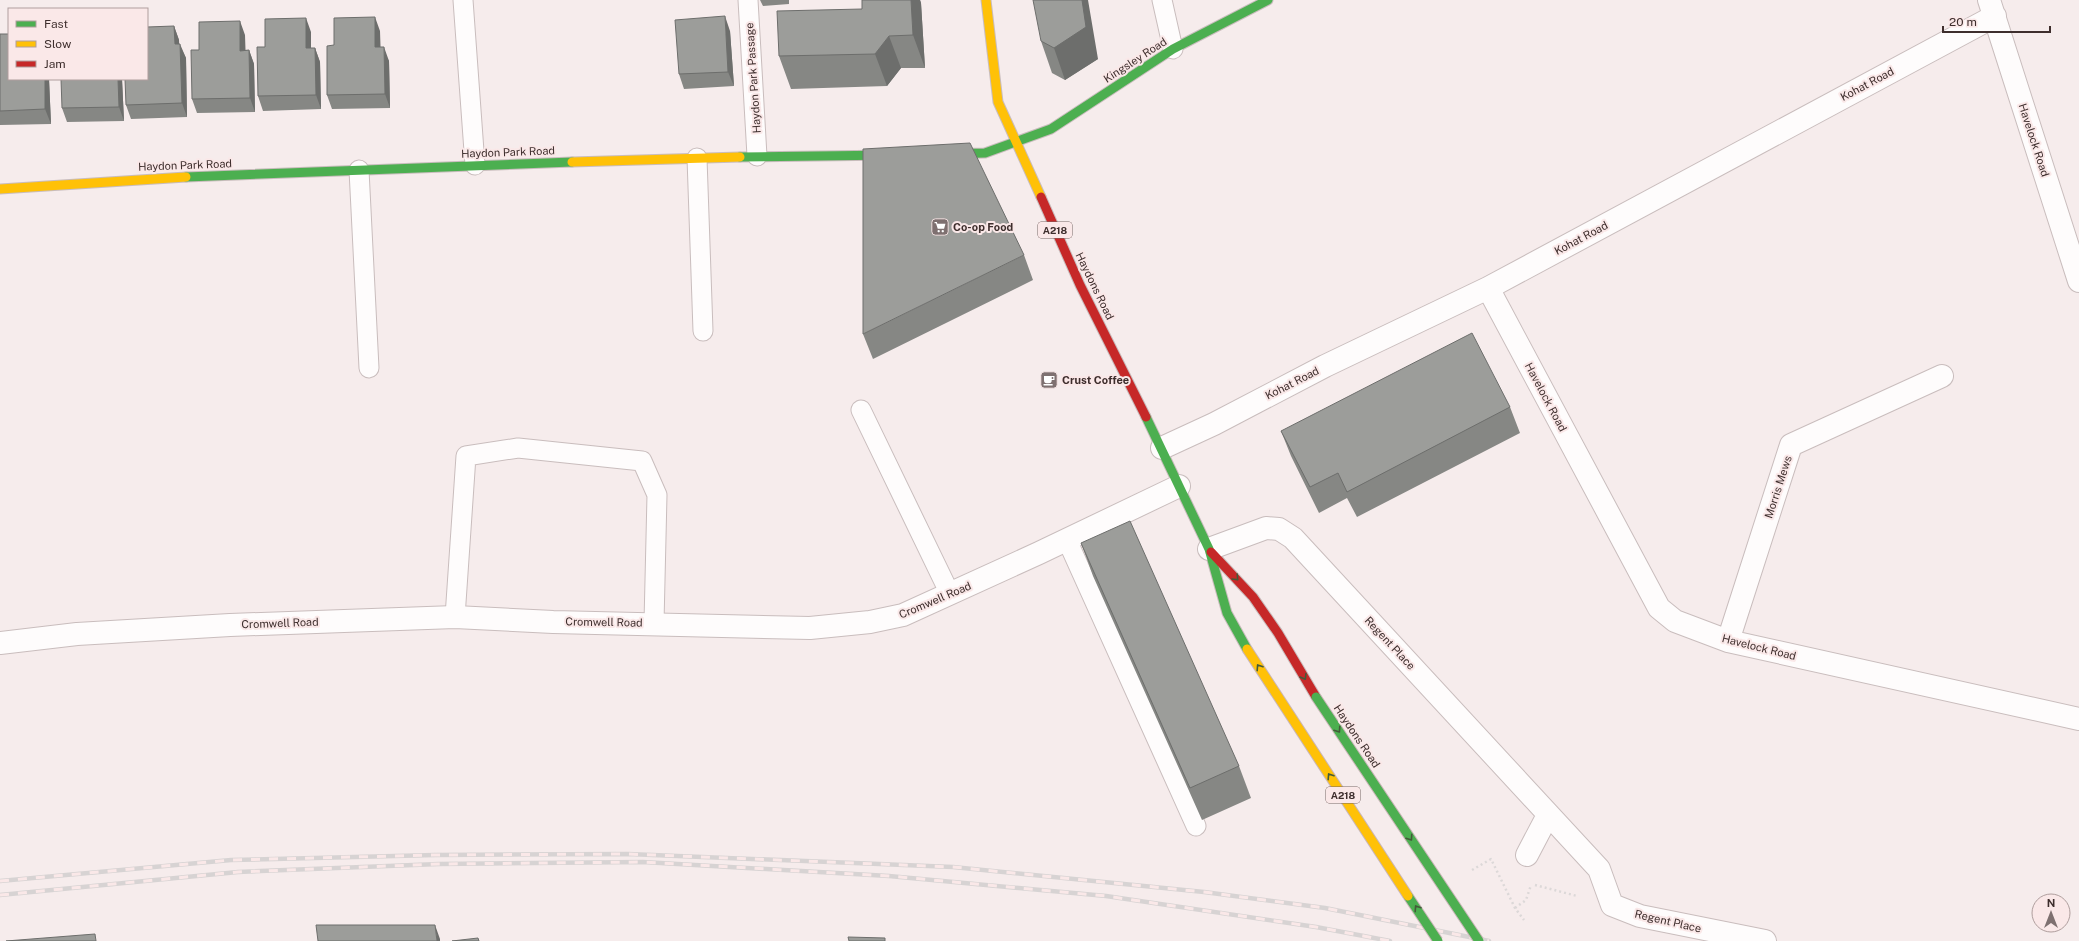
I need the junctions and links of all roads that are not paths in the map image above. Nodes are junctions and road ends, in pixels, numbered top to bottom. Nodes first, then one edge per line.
1 (464, 0) edge
2 (748, 0) edge
3 (986, 0) edge
4 (1162, 0) edge
5 (1268, 0) edge
6 (1992, 8) edge
7 (1173, 50) junction
8 (1016, 143) junction
9 (904, 154) edge
10 (933, 154) edge
11 (757, 156) junction
12 (697, 158) junction
13 (475, 165) junction
14 (359, 170) junction
15 (0, 189) edge
16 (2079, 281) edge
17 (1488, 288) junction
18 (703, 331) dead end
19 (369, 368) dead end
20 (1942, 376) dead end
21 (861, 410) dead end
22 (1162, 448) junction
23 (1178, 486) junction
24 (1067, 540) junction
25 (1209, 550) junction
26 (950, 594) junction
27 (455, 616) junction
28 (654, 623) junction
29 (1728, 641) junction
30 (0, 644) edge
31 (2079, 719) edge
32 (1548, 815) junction
33 (1196, 826) dead end
34 (1527, 855) dead end
35 (1438, 941) edge
36 (1479, 941) edge
37 (1765, 941) edge

1 - 13 lane
2 - 11 lane, Haydon Park Passage
3 - 8 main road, Haydons Road / A218
4 - 7 lane
5 - 7 main road, Kingsley Road
6 - 16 street, Havelock Road
6 - 17 street, Kohat Road
7 - 8 main road, Kingsley Road
8 - 10 main road
8 - 22 main road, Haydons Road / A218
9 - 11 main road, Haydon Park Road
11 - 12 main road, Haydon Park Road
12 - 13 main road, Haydon Park Road
12 - 18 lane
13 - 14 main road, Haydon Park Road
14 - 15 main road, Haydon Park Road
14 - 19 lane
17 - 22 street, Kohat Road
17 - 29 street, Havelock Road
20 - 29 street, Morris Mews
21 - 26 lane
22 - 23 main road, Haydons Road / A218
23 - 24 street, Cromwell Road
23 - 25 main road, Haydons Road / A218
24 - 26 street, Cromwell Road
24 - 33 lane
25 - 32 street, Regent Place
35 -> 25 main road, Haydons Road / A218, bridge
25 -> 36 main road, Haydons Road / A218, bridge
26 - 28 street, Cromwell Road
27 - 28 street, Cromwell Road
27 - 28 lane
27 - 30 street, Cromwell Road
29 - 31 street, Havelock Road
32 - 34 street
32 - 37 street, Regent Place

